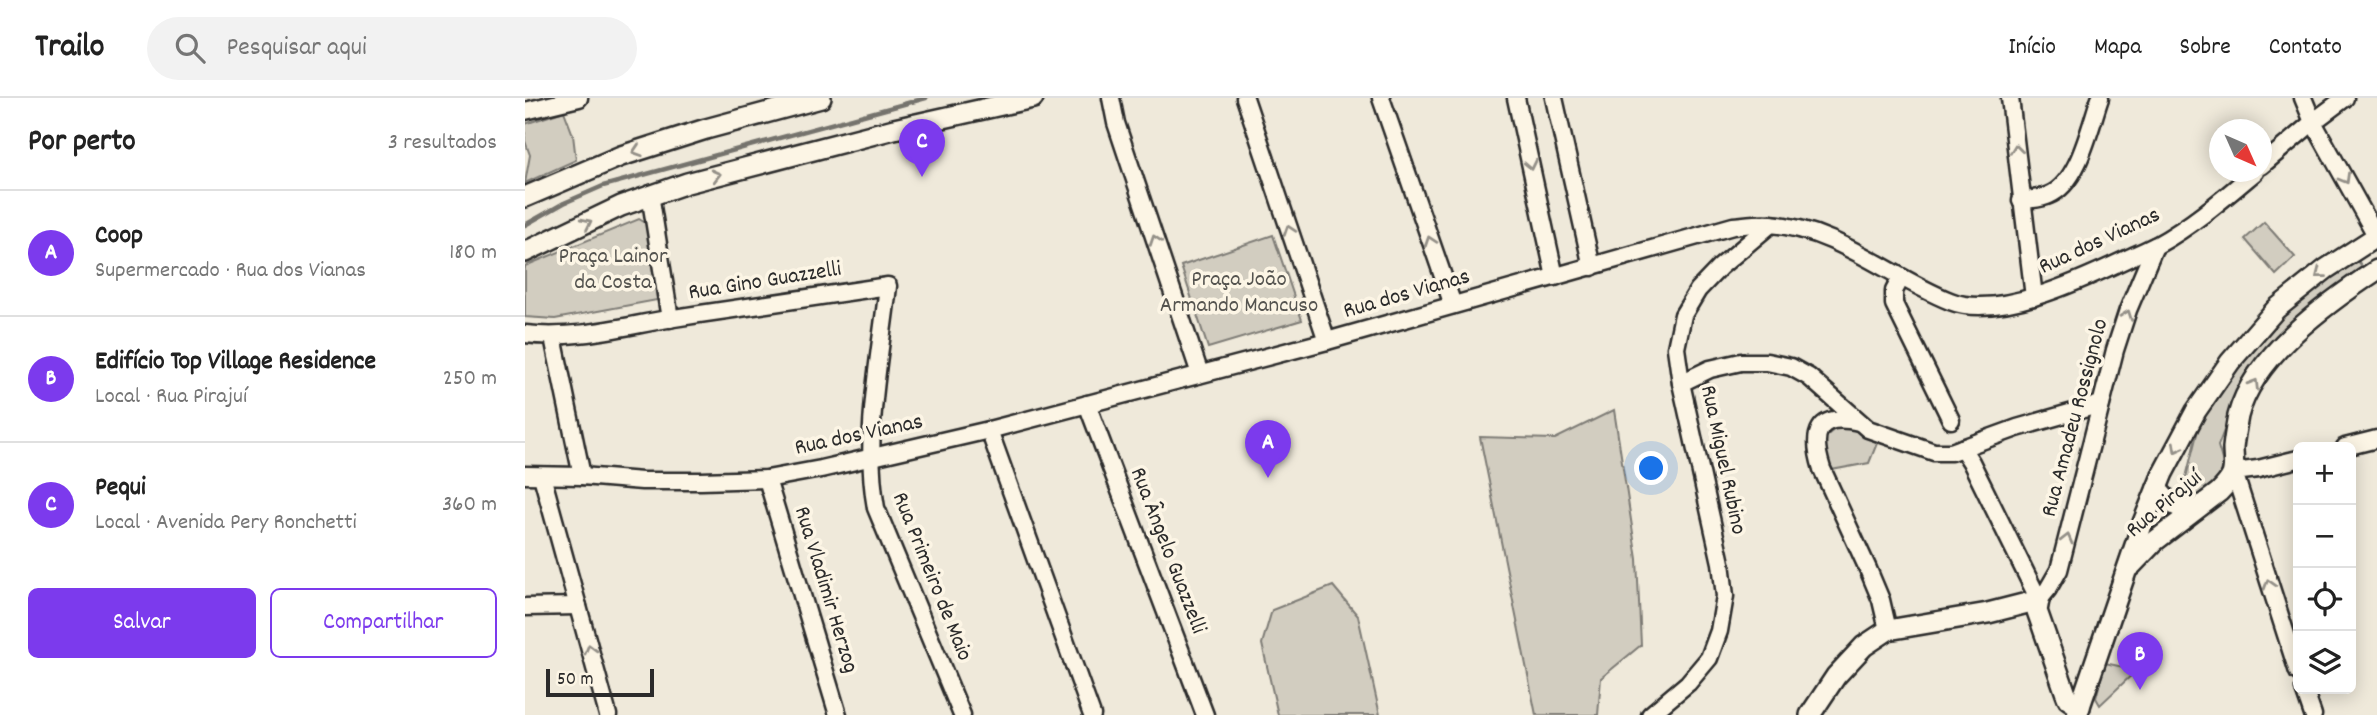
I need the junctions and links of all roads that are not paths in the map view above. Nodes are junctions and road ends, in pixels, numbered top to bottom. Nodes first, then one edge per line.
1 (579, 98) edge
2 (821, 98) edge
3 (1033, 98) edge
4 (1111, 98) edge
5 (1245, 98) edge
6 (1381, 98) edge
7 (1516, 98) edge
8 (1554, 98) edge
9 (2010, 98) edge
10 (2100, 98) edge
11 (2303, 98) edge
12 (2345, 98) edge
13 (993, 103) edge
14 (525, 111) edge
15 (2313, 122) junction
16 (2272, 157) edge
17 (2242, 182) edge
18 (650, 194) junction
19 (525, 197) edge
20 (2021, 201) junction
21 (1771, 224) junction
22 (2377, 237) edge
23 (2155, 246) junction
24 (525, 253) edge
25 (1592, 267) junction
26 (2377, 270) edge
27 (1555, 277) junction
28 (1901, 278) junction
29 (888, 286) joint
30 (2034, 297) junction
31 (1453, 305) junction
32 (670, 319) junction
33 (525, 334) edge
34 (553, 337) junction
35 (1327, 341) junction
36 (1200, 374) junction
37 (1681, 383) junction
38 (1087, 404) junction
39 (2101, 404) junction
40 (1951, 420) dead end
41 (1859, 422) junction
42 (989, 430) junction
43 (2377, 439) edge
44 (2356, 444) edge
45 (1962, 448) junction
46 (870, 458) junction
47 (2293, 460) edge
48 (2234, 472) junction
49 (533, 475) edge
50 (582, 476) junction
51 (767, 479) junction
52 (2157, 488) junction
53 (2195, 510) junction
54 (2126, 572) junction
55 (2039, 600) junction
56 (578, 606) junction
57 (525, 607) edge
58 (1888, 630) junction
59 (2293, 656) edge
60 (2092, 671) junction
61 (2306, 694) edge
62 (2078, 711) edge
63 (608, 715) edge
64 (838, 715) edge
65 (962, 715) edge
66 (1092, 715) edge
67 (1205, 715) edge
68 (1650, 715) edge
69 (1810, 715) edge
70 (2313, 715) edge

1 - 14 street
2 -> 19 main road
3 - 13 main road
36 -> 4 street
35 -> 5 street
31 -> 6 street
7 -> 27 street
8 - 25 street
20 -> 9 street
10 - 20 street
11 - 15 street
12 - 15 street
18 -> 13 main road
15 - 16 street
15 -> 22 street
17 - 23 street, Rua dos Vianas
24 -> 18 main road
18 - 32 street
20 - 30 street
21 - 25 street, Rua dos Vianas
21 - 28 street, Rua dos Vianas
21 - 37 street, Rua Miguel Rubino
22 -> 52 main road
23 - 30 street, Rua dos Vianas
39 -> 23 street, Rua Amadeu Rossignolo
25 - 27 street, Rua dos Vianas
48 -> 26 main road
27 - 31 street, Rua dos Vianas
28 - 30 street, Rua dos Vianas
28 - 40 street
29 - 32 street, Rua Gino Guazzelli
29 - 46 street, Rua Primeiro de Maio
31 - 35 street, Rua dos Vianas
32 - 34 street, Rua Gino Guazzelli
33 - 34 street, Rua Gino Guazzelli
34 - 50 street
35 - 36 street, Rua dos Vianas
36 - 38 street, Rua dos Vianas
37 - 41 street
37 - 68 street, Rua Miguel Rubino
38 - 42 street, Rua dos Vianas
38 - 67 street, Rua Ângelo Guazzelli
39 - 45 street
55 -> 39 street, Rua Amadeu Rossignolo
41 - 45 street
41 - 58 street
42 - 46 street, Rua dos Vianas
42 - 66 street
43 - 44 street
45 - 55 street
46 - 51 street, Rua dos Vianas
46 - 65 street, Rua Primeiro de Maio
47 - 48 street, Rua Pirajuí
48 - 53 main road, Rua Pirajuí
59 -> 48 street
49 - 50 street, Rua dos Vianas
49 - 56 street
50 - 51 street, Rua dos Vianas
51 - 64 street, Rua Vladimir Herzog
52 - 53 main road
52 - 54 main road
53 - 54 main road, Rua Pirajuí
54 - 60 main road, Rua Pirajuí
55 - 58 main road
55 - 60 main road
55 - 62 main road
56 - 57 street
63 -> 56 street
58 - 69 main road
60 - 62 main road, Rua Pirajuí
61 - 70 street

